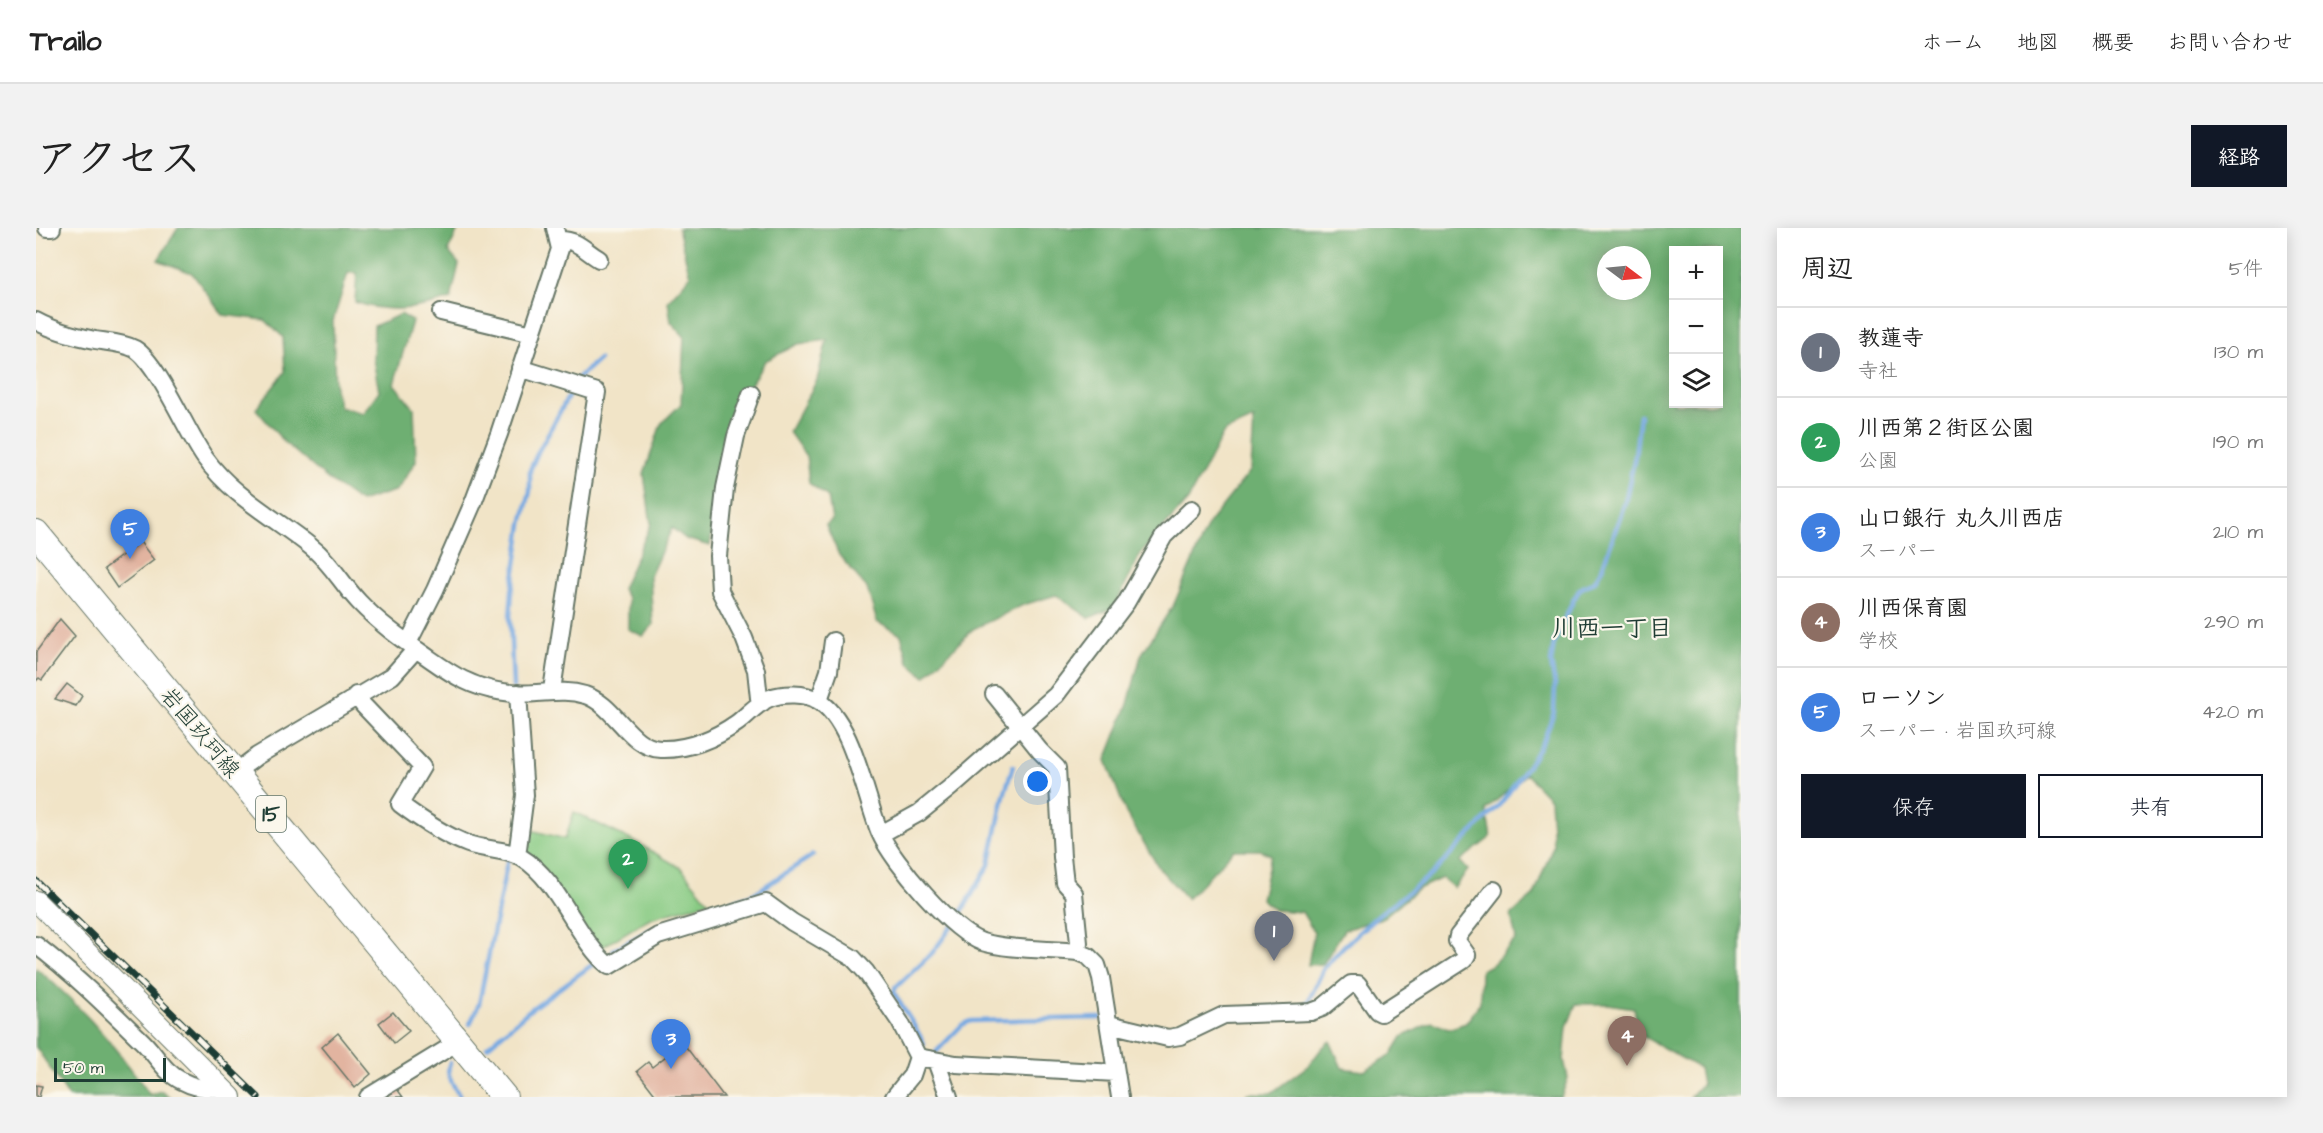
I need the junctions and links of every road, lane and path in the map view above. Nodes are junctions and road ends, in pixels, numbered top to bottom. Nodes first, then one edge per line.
1 (557, 234) edge
2 (599, 259) dead end
3 (441, 312) dead end
4 (36, 321) edge
5 (532, 334) junction
6 (520, 368) junction
7 (751, 394) dead end
8 (1192, 509) dead end
9 (36, 533) edge
10 (832, 640) dead end
11 (412, 646) junction
12 (552, 690) junction
13 (518, 693) junction
14 (994, 694) dead end
15 (356, 695) junction
16 (819, 700) junction
17 (762, 703) junction
18 (1028, 736) junction
19 (236, 772) junction
20 (881, 834) junction
21 (512, 855) junction
22 (1494, 890) dead end
23 (36, 901) edge
24 (36, 945) edge
25 (1078, 952) junction
26 (1109, 1024) junction
27 (458, 1042) junction
28 (918, 1057) junction
29 (936, 1061) junction
30 (1116, 1073) junction
31 (227, 1092) edge
32 (368, 1097) edge
33 (504, 1097) edge
34 (894, 1097) edge
35 (949, 1097) edge
36 (1120, 1097) edge

1 - 2 street
1 - 5 street
3 - 5 street
4 - 11 street
5 - 6 street
6 - 11 street
6 - 12 street
7 - 17 street
8 - 18 street
9 - 19 main road, 岩国玖珂線 / 15
10 - 16 street
11 - 13 street
11 - 15 street
12 - 13 street
12 - 17 street
13 - 21 street
14 - 18 street
15 - 19 street
15 - 21 street
16 - 17 street
16 - 20 street
18 - 20 street
18 - 25 street
19 - 27 main road, 岩国玖珂線 / 15
20 - 25 street
21 - 28 street
22 - 26 street
23 - 31 street
24 - 31 street
25 - 26 street
26 - 30 street
27 - 32 street
27 - 33 main road, 岩国玖珂線 / 15
28 - 29 street
28 - 34 street
29 - 30 street
29 - 35 street
30 - 36 street

